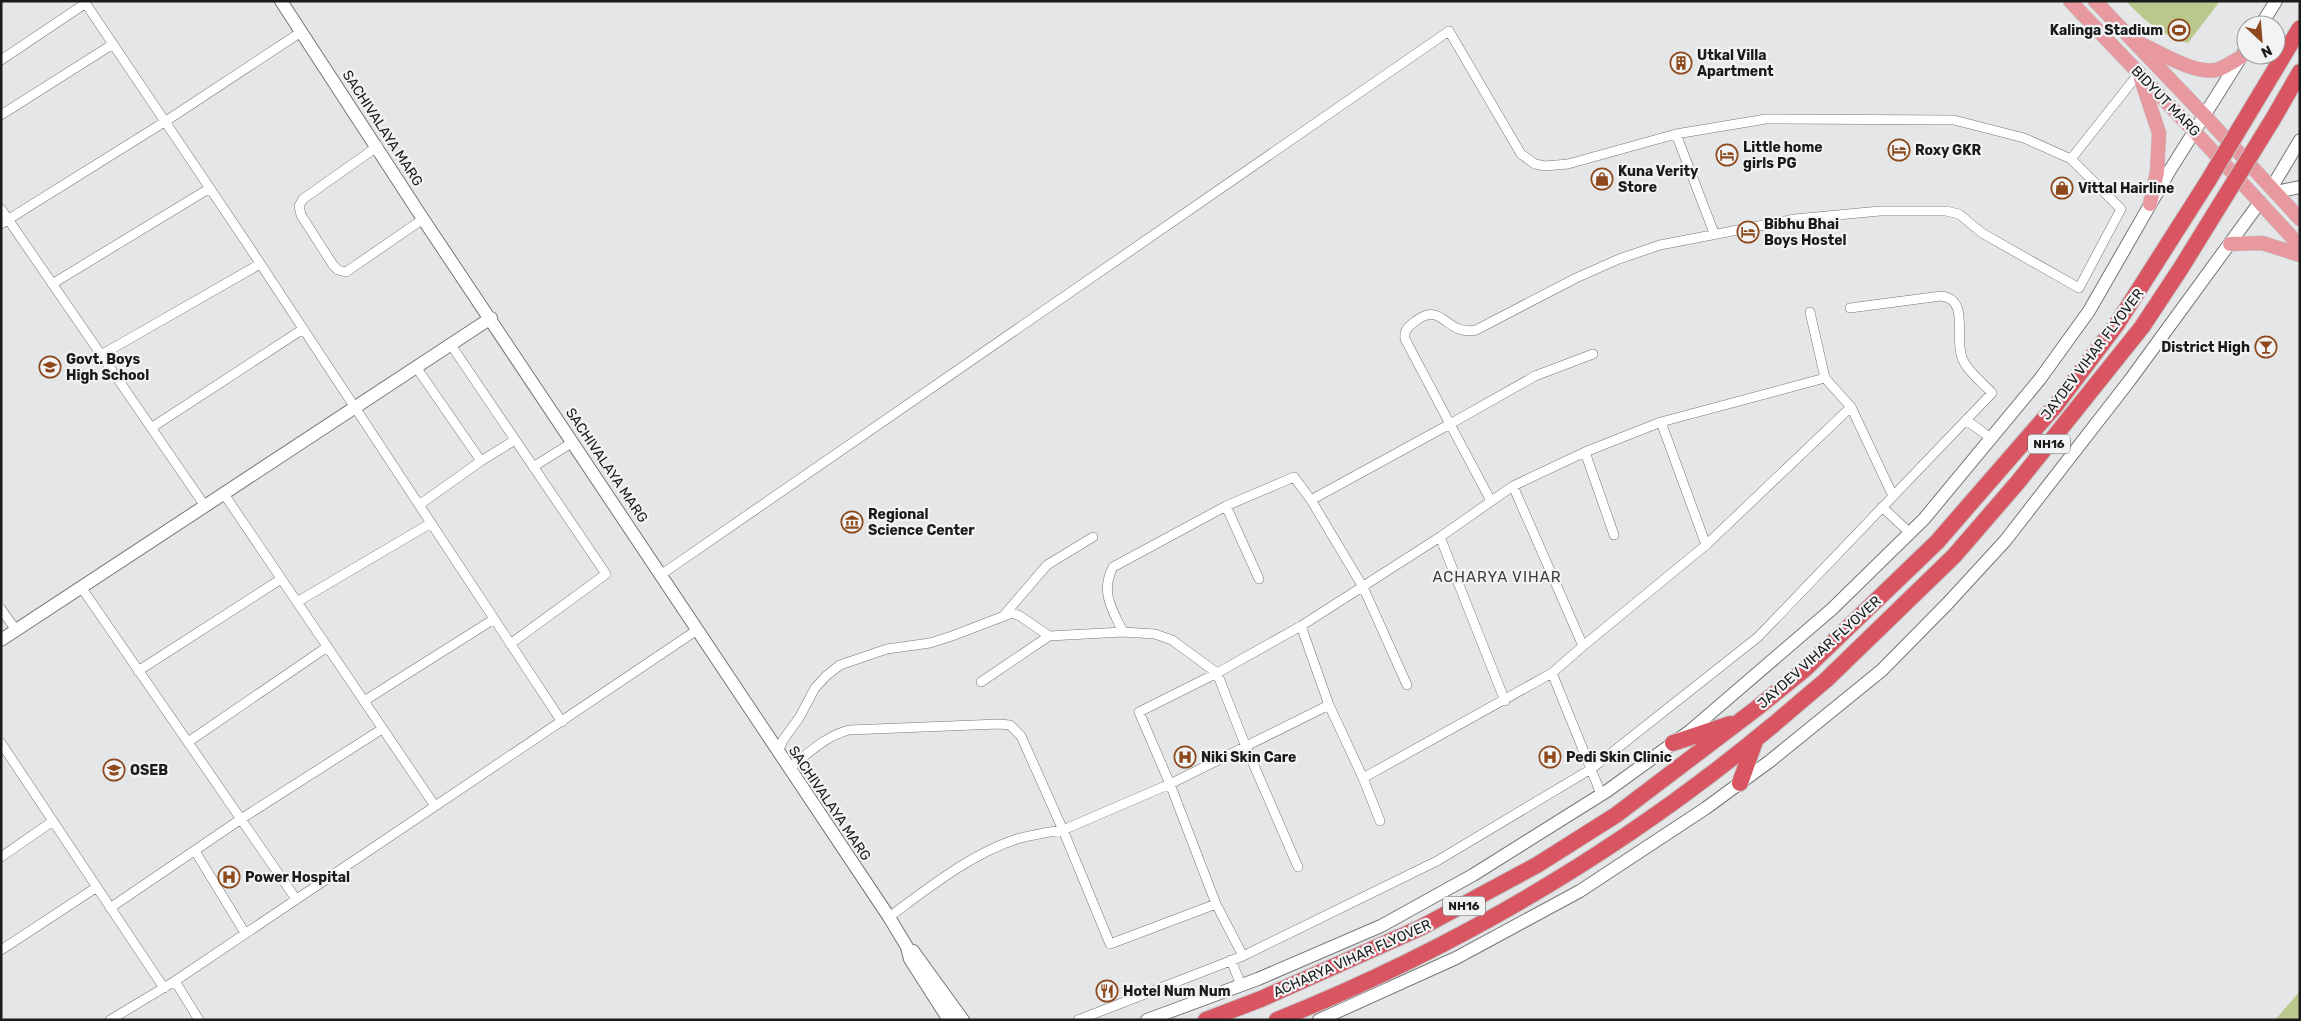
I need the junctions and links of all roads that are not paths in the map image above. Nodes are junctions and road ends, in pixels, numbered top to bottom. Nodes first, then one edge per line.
1 (281, 1) edge
2 (2070, 1) edge
3 (2095, 1) edge
4 (2276, 1) edge
5 (85, 2) edge
6 (2267, 15) edge
7 (2300, 28) edge
8 (301, 32) junction
9 (2133, 41) junction
10 (114, 44) junction
11 (2236, 58) edge
12 (1, 60) edge
13 (2236, 65) edge
14 (2300, 72) edge
15 (2139, 73) junction
16 (2204, 114) junction
17 (1, 116) edge
18 (166, 121) junction
19 (2194, 131) junction
20 (1676, 134) junction
21 (2300, 140) edge
22 (378, 146) junction
23 (2071, 159) junction
24 (2300, 187) edge
25 (210, 188) junction
26 (2274, 189) junction
27 (2260, 202) junction
28 (2150, 204) junction
29 (1, 209) edge
30 (423, 219) junction
31 (2300, 220) edge
32 (5, 222) edge
33 (1714, 233) junction
34 (2230, 244) junction
35 (2300, 246) edge
36 (2300, 256) edge
37 (260, 264) junction
38 (52, 284) junction
39 (1850, 308) dead end
40 (1810, 312) dead end
41 (491, 318) junction
42 (303, 329) junction
43 (451, 345) junction
44 (1593, 354) dead end
45 (101, 355) junction
46 (416, 367) junction
47 (1824, 378) junction
48 (1851, 407) junction
49 (355, 408) junction
50 (1966, 420) junction
51 (1661, 422) junction
52 (1450, 424) junction
53 (151, 428) junction
54 (516, 440) junction
55 (1992, 440) junction
56 (573, 442) junction
57 (1585, 452) junction
58 (481, 461) junction
59 (533, 467) junction
60 (1513, 486) junction
61 (224, 494) junction
62 (1893, 496) junction
63 (1311, 500) junction
64 (1492, 501) junction
65 (419, 505) junction
66 (204, 506) junction
67 (1226, 506) junction
68 (1882, 508) junction
69 (431, 523) junction
70 (1910, 532) junction
71 (1614, 535) dead end
72 (1093, 537) dead end
73 (1440, 537) junction
74 (1706, 545) junction
75 (662, 574) junction
76 (281, 579) junction
77 (1259, 579) dead end
78 (81, 587) junction
79 (1363, 587) junction
80 (297, 602) junction
81 (1, 609) edge
82 (1005, 614) junction
83 (494, 619) junction
84 (1301, 626) junction
85 (16, 630) junction
86 (697, 630) junction
87 (1123, 632) junction
88 (1049, 636) junction
89 (1, 640) edge
90 (510, 644) junction
91 (1583, 646) junction
92 (327, 647) junction
93 (138, 671) junction
94 (1218, 673) junction
95 (1552, 674) junction
96 (981, 682) dead end
97 (1407, 685) dead end
98 (364, 701) junction
99 (1505, 701) junction
100 (1329, 705) junction
101 (1742, 720) junction
102 (562, 722) junction
103 (382, 728) junction
104 (1754, 741) junction
105 (188, 742) junction
106 (1, 743) edge
107 (1673, 743) junction
108 (1246, 747) junction
109 (778, 752) junction
110 (4, 753) edge
111 (790, 768) junction
112 (1591, 769) junction
113 (1363, 778) junction
114 (1740, 783) junction
115 (1170, 784) junction
116 (1601, 794) junction
117 (435, 806) junction
118 (241, 820) junction
119 (53, 821) junction
120 (1380, 821) dead end
121 (1063, 830) junction
122 (195, 852) junction
123 (1, 857) edge
124 (1298, 867) dead end
125 (96, 887) junction
126 (296, 899) junction
127 (1216, 904) junction
128 (110, 908) junction
129 (889, 917) junction
130 (245, 933) junction
131 (907, 947) junction
132 (1, 950) edge
133 (1243, 956) junction
134 (1231, 960) junction
135 (176, 981) junction
136 (1241, 985) junction
137 (164, 988) junction
138 (110, 1020) edge
139 (199, 1020) edge
140 (949, 1020) edge
141 (963, 1020) edge
142 (1078, 1020) edge
143 (1147, 1020) edge
144 (1206, 1020) edge
145 (1277, 1020) edge
146 (1319, 1020) edge

1 - 8 street, SACHIVALAYA MARG
2 - 15 main road, BIDYUT MARG
3 - 9 main road, BIDYUT MARG
4 - 6 street
5 - 10 street
5 - 12 street
7 - 101 highway, JAYDEV VIHAR FLYOVER / NH16, bridge
8 - 18 street
8 - 22 street, SACHIVALAYA MARG
9 - 11 main road
9 - 16 main road, BIDYUT MARG
10 - 17 street
10 - 18 street
13 - 16 street
14 - 104 highway, JAYDEV VIHAR FLYOVER / NH16, bridge
15 - 19 main road, BIDYUT MARG
15 - 23 street
15 - 28 main road
16 - 19 street
16 - 26 main road, BIDYUT MARG
18 - 25 street
18 - 32 street
19 - 27 main road, BIDYUT MARG
19 - 28 street
20 - 23 street
20 - 33 street
20 - 75 street
21 - 26 street
22 - 30 street, SACHIVALAYA MARG
22 - 30 street
23 - 33 street
24 - 26 street
25 - 37 street
25 - 38 street
26 - 31 main road, BIDYUT MARG
27 - 34 street
27 - 35 main road, BIDYUT MARG
28 - 55 street
29 - 32 street
30 - 41 street, SACHIVALAYA MARG
32 - 38 street
33 - 52 street
34 - 36 main road
34 - 114 street
37 - 42 street
37 - 45 street
38 - 45 street
39 - 50 street
40 - 47 street
41 - 43 street
41 - 56 street, SACHIVALAYA MARG
42 - 49 street
42 - 53 street
43 - 46 street
43 - 54 street
44 - 52 street
45 - 53 street
46 - 49 street
46 - 58 street
47 - 48 street
47 - 51 street
48 - 62 street
48 - 74 street
49 - 61 street
49 - 65 street
50 - 55 street
50 - 62 street
51 - 57 street
51 - 74 street
52 - 63 street
52 - 64 street
53 - 66 street
54 - 58 street
54 - 59 street
55 - 70 street
56 - 59 street
56 - 75 street, SACHIVALAYA MARG
57 - 60 street
57 - 71 street
58 - 65 street
59 - 90 street
60 - 64 street
60 - 91 street
61 - 66 street
61 - 76 street
62 - 68 street
63 - 67 street
63 - 79 street
64 - 73 street
65 - 69 street
66 - 78 street
67 - 77 street
67 - 87 street
68 - 70 street
68 - 112 street
69 - 80 street
69 - 83 street
70 - 107 street
72 - 82 street
73 - 79 street
73 - 99 street
74 - 91 street
75 - 86 street, SACHIVALAYA MARG
76 - 80 street
76 - 93 street
78 - 85 street
78 - 93 street
79 - 84 street
79 - 97 street
80 - 92 street
81 - 85 street
82 - 88 street
82 - 109 street
83 - 90 street
83 - 98 street
84 - 94 street
84 - 100 street
85 - 89 street
86 - 102 street
86 - 109 street, SACHIVALAYA MARG
87 - 88 street
87 - 94 street
88 - 96 street
90 - 102 street
91 - 95 street
92 - 98 street
92 - 105 street
93 - 105 street
94 - 108 street
94 - 115 street
95 - 99 street
95 - 112 street
98 - 103 street
99 - 113 street
100 - 108 street
100 - 113 street
101 - 107 highway
101 - 144 highway, ACHARYA VIHAR FLYOVER / NH16
102 - 117 street
103 - 117 street
103 - 118 street
104 - 114 highway
104 - 145 highway, ACHARYA VIHAR FLYOVER / NH16
105 - 118 street
106 - 110 street
107 - 116 street
108 - 115 street
108 - 124 street
109 - 111 street, SACHIVALAYA MARG
110 - 119 street
111 - 121 street
111 - 129 street, SACHIVALAYA MARG
112 - 116 street
112 - 133 street
113 - 120 street
114 - 146 street
115 - 121 street
115 - 127 street
116 - 136 street
117 - 126 street
118 - 122 street
118 - 126 street
119 - 123 street
119 - 125 street
121 - 127 street
121 - 129 street
122 - 128 street
122 - 130 street
125 - 128 street
125 - 132 street
126 - 130 street
127 - 133 street
128 - 137 street
129 - 131 street, SACHIVALAYA MARG
130 - 135 street
131 - 140 street, SACHIVALAYA MARG
131 - 141 street, SACHIVALAYA MARG
133 - 134 street
134 - 136 street
134 - 142 street
135 - 137 street
135 - 139 street
136 - 143 street
137 - 138 street

